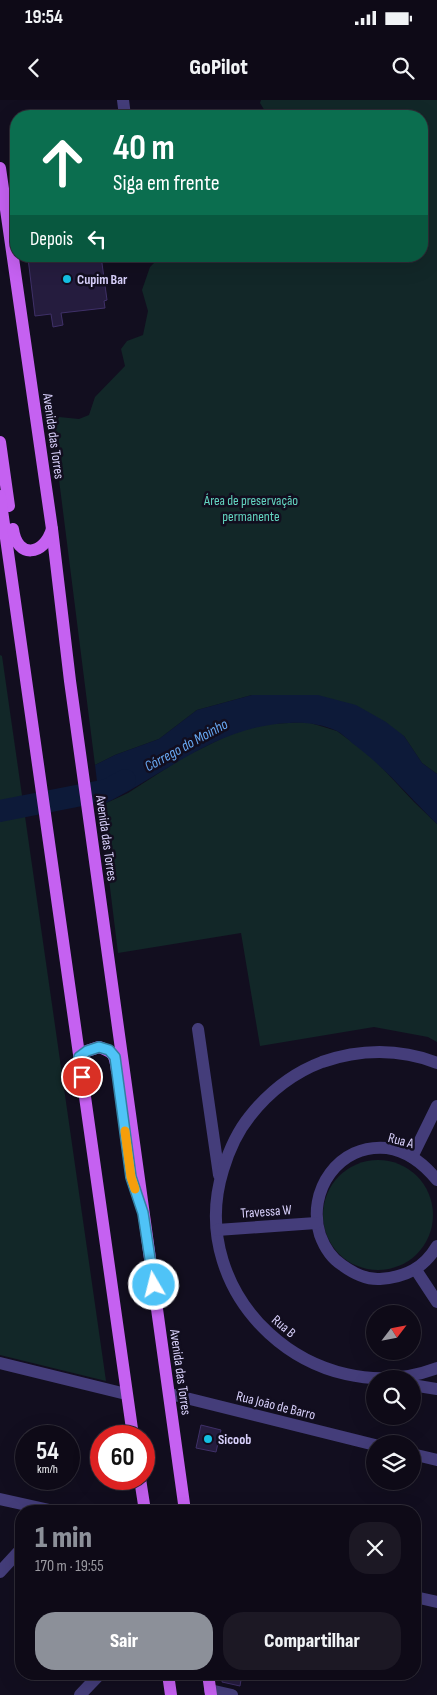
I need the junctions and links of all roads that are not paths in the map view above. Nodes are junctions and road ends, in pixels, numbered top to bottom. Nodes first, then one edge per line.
1 (0, 168) edge
2 (10, 237) edge
3 (14, 262) edge
4 (0, 442) edge
5 (0, 496) edge
6 (52, 529) junction
7 (198, 1029) dead end
8 (79, 1057) junction
9 (437, 1063) edge
10 (437, 1106) edge
11 (412, 1157) junction
12 (437, 1180) edge
13 (220, 1181) junction
14 (143, 1213) junction
15 (316, 1223) junction
16 (217, 1230) junction
17 (437, 1246) edge
18 (416, 1270) junction
19 (437, 1302) edge
20 (0, 1363) edge
21 (437, 1368) edge
22 (421, 1373) edge
23 (366, 1377) edge
24 (421, 1386) edge
25 (437, 1389) edge
26 (126, 1394) junction
27 (170, 1394) junction
28 (131, 1425) edge
29 (366, 1442) edge
30 (421, 1456) edge
31 (437, 1460) edge
32 (142, 1490) edge
33 (0, 1499) edge
34 (27, 1505) edge
35 (144, 1505) edge
36 (184, 1505) edge
37 (15, 1556) edge
38 (0, 1572) edge
39 (421, 1598) edge
40 (437, 1602) edge
41 (94, 1680) edge
42 (169, 1680) edge
43 (210, 1692) edge
44 (80, 1695) edge
45 (171, 1695) edge
46 (232, 1695) edge

1 - 2 main road, Avenida das Torres
3 - 6 main road, Avenida das Torres
4 - 6 main road
5 - 8 main road
6 - 14 main road, Avenida das Torres
7 - 13 street, Rua B
8 - 14 main road
8 - 26 main road
9 - 13 street, Rua B
10 - 11 street
11 - 12 street, Rua A
11 - 15 street, Rua A
13 - 16 street, Rua B
14 - 27 main road, Avenida das Torres
15 - 16 street, Travessa W
15 - 18 street, Rua A
16 - 23 street, Rua B
17 - 18 street, Rua A
18 - 19 street
20 - 26 street
21 - 22 street, Rua B
24 - 25 street
26 - 28 main road
27 - 29 street, Rua João de Barro
27 - 36 main road, Avenida das Torres
30 - 31 street
32 - 35 main road
33 - 34 street
37 - 38 street
39 - 40 street
41 - 44 street
42 - 45 main road
43 - 46 street

